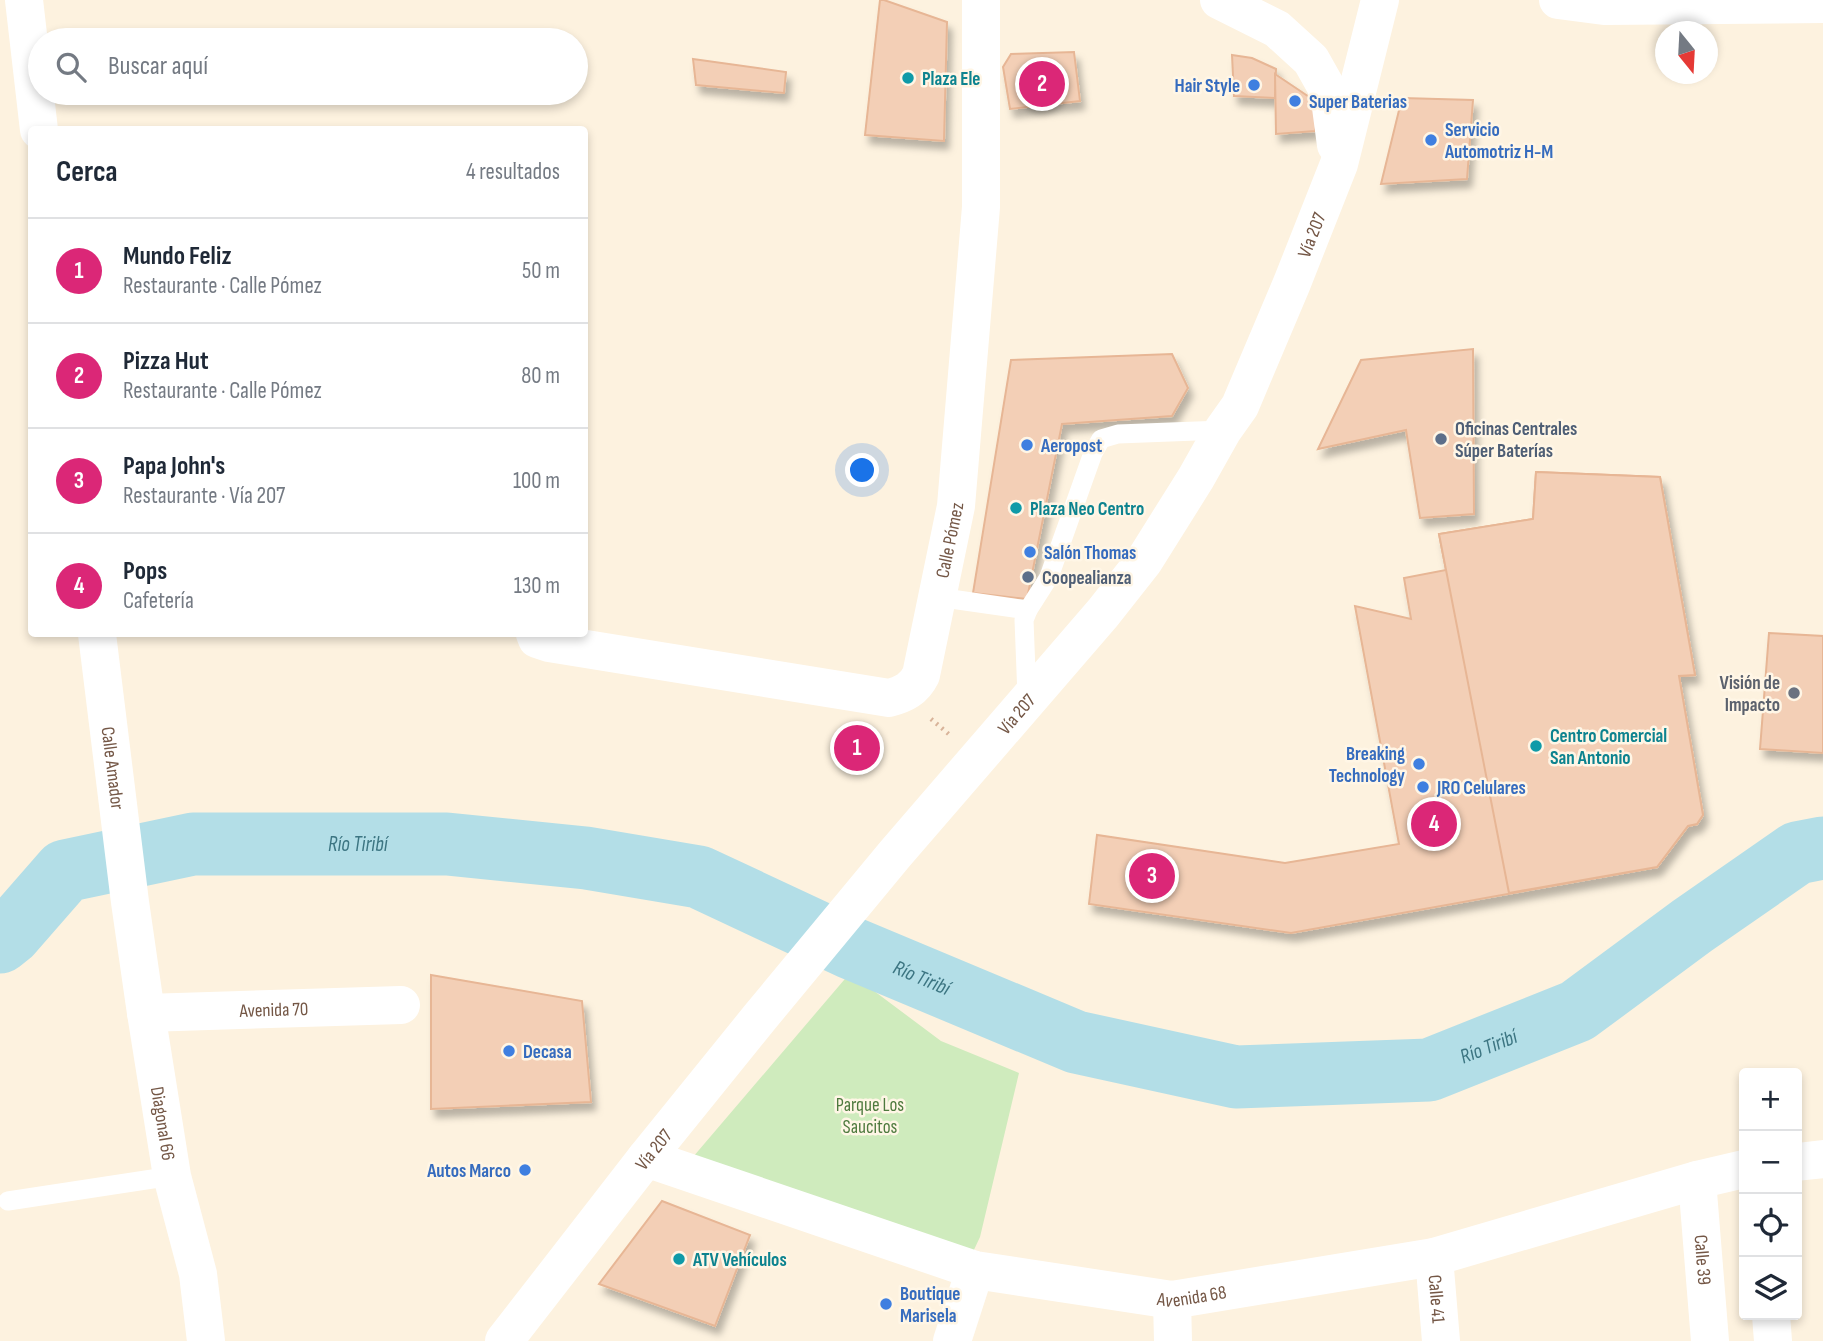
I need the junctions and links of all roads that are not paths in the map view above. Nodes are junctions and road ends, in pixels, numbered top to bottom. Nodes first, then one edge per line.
1 (24, 0) edge
2 (981, 0) edge
3 (1219, 0) edge
4 (1380, 0) edge
5 (1558, 0) edge
6 (1813, 5) edge
7 (28, 35) edge
8 (36, 105) edge
9 (39, 126) edge
10 (1339, 164) junction
11 (1223, 430) junction
12 (937, 597) junction
13 (1028, 610) junction
14 (97, 637) edge
15 (536, 637) edge
16 (1028, 702) junction
17 (130, 902) joint
18 (401, 1005) dead end
19 (146, 1013) junction
20 (646, 1158) junction
21 (1823, 1159) edge
22 (1802, 1161) edge
23 (1739, 1170) edge
24 (172, 1176) junction
25 (1697, 1180) junction
26 (8, 1201) dead end
27 (1434, 1257) junction
28 (975, 1270) junction
29 (1172, 1300) junction
30 (1771, 1320) edge
31 (206, 1341) edge
32 (504, 1341) edge
33 (952, 1341) edge
34 (1173, 1341) edge
35 (1441, 1341) edge
36 (1710, 1341) edge
37 (1773, 1341) edge

1 - 7 street
2 - 12 street, Calle Pómez
3 - 10 street
4 - 10 street, Vía 207
5 - 6 street
8 - 9 street
10 - 11 street, Vía 207
11 - 13 lane
11 - 16 street, Vía 207
12 - 13 lane
12 - 15 street, Calle Pómez
13 - 16 lane
14 - 17 street, Calle Amador
16 - 20 street, Vía 207
17 - 19 street, Diagonal 66
18 - 19 street, Avenida 70
19 - 24 street, Diagonal 66
20 - 28 street, Avenida 68
20 - 32 street, Vía 207
21 - 22 street
23 - 25 street, Avenida 68
24 - 26 lane
24 - 31 street, Diagonal 66
25 - 27 street, Avenida 68
25 - 36 street, Calle 39
27 - 29 street, Avenida 68
27 - 35 street, Calle 41
28 - 29 street, Avenida 68
28 - 33 street
29 - 34 street
30 - 37 street

